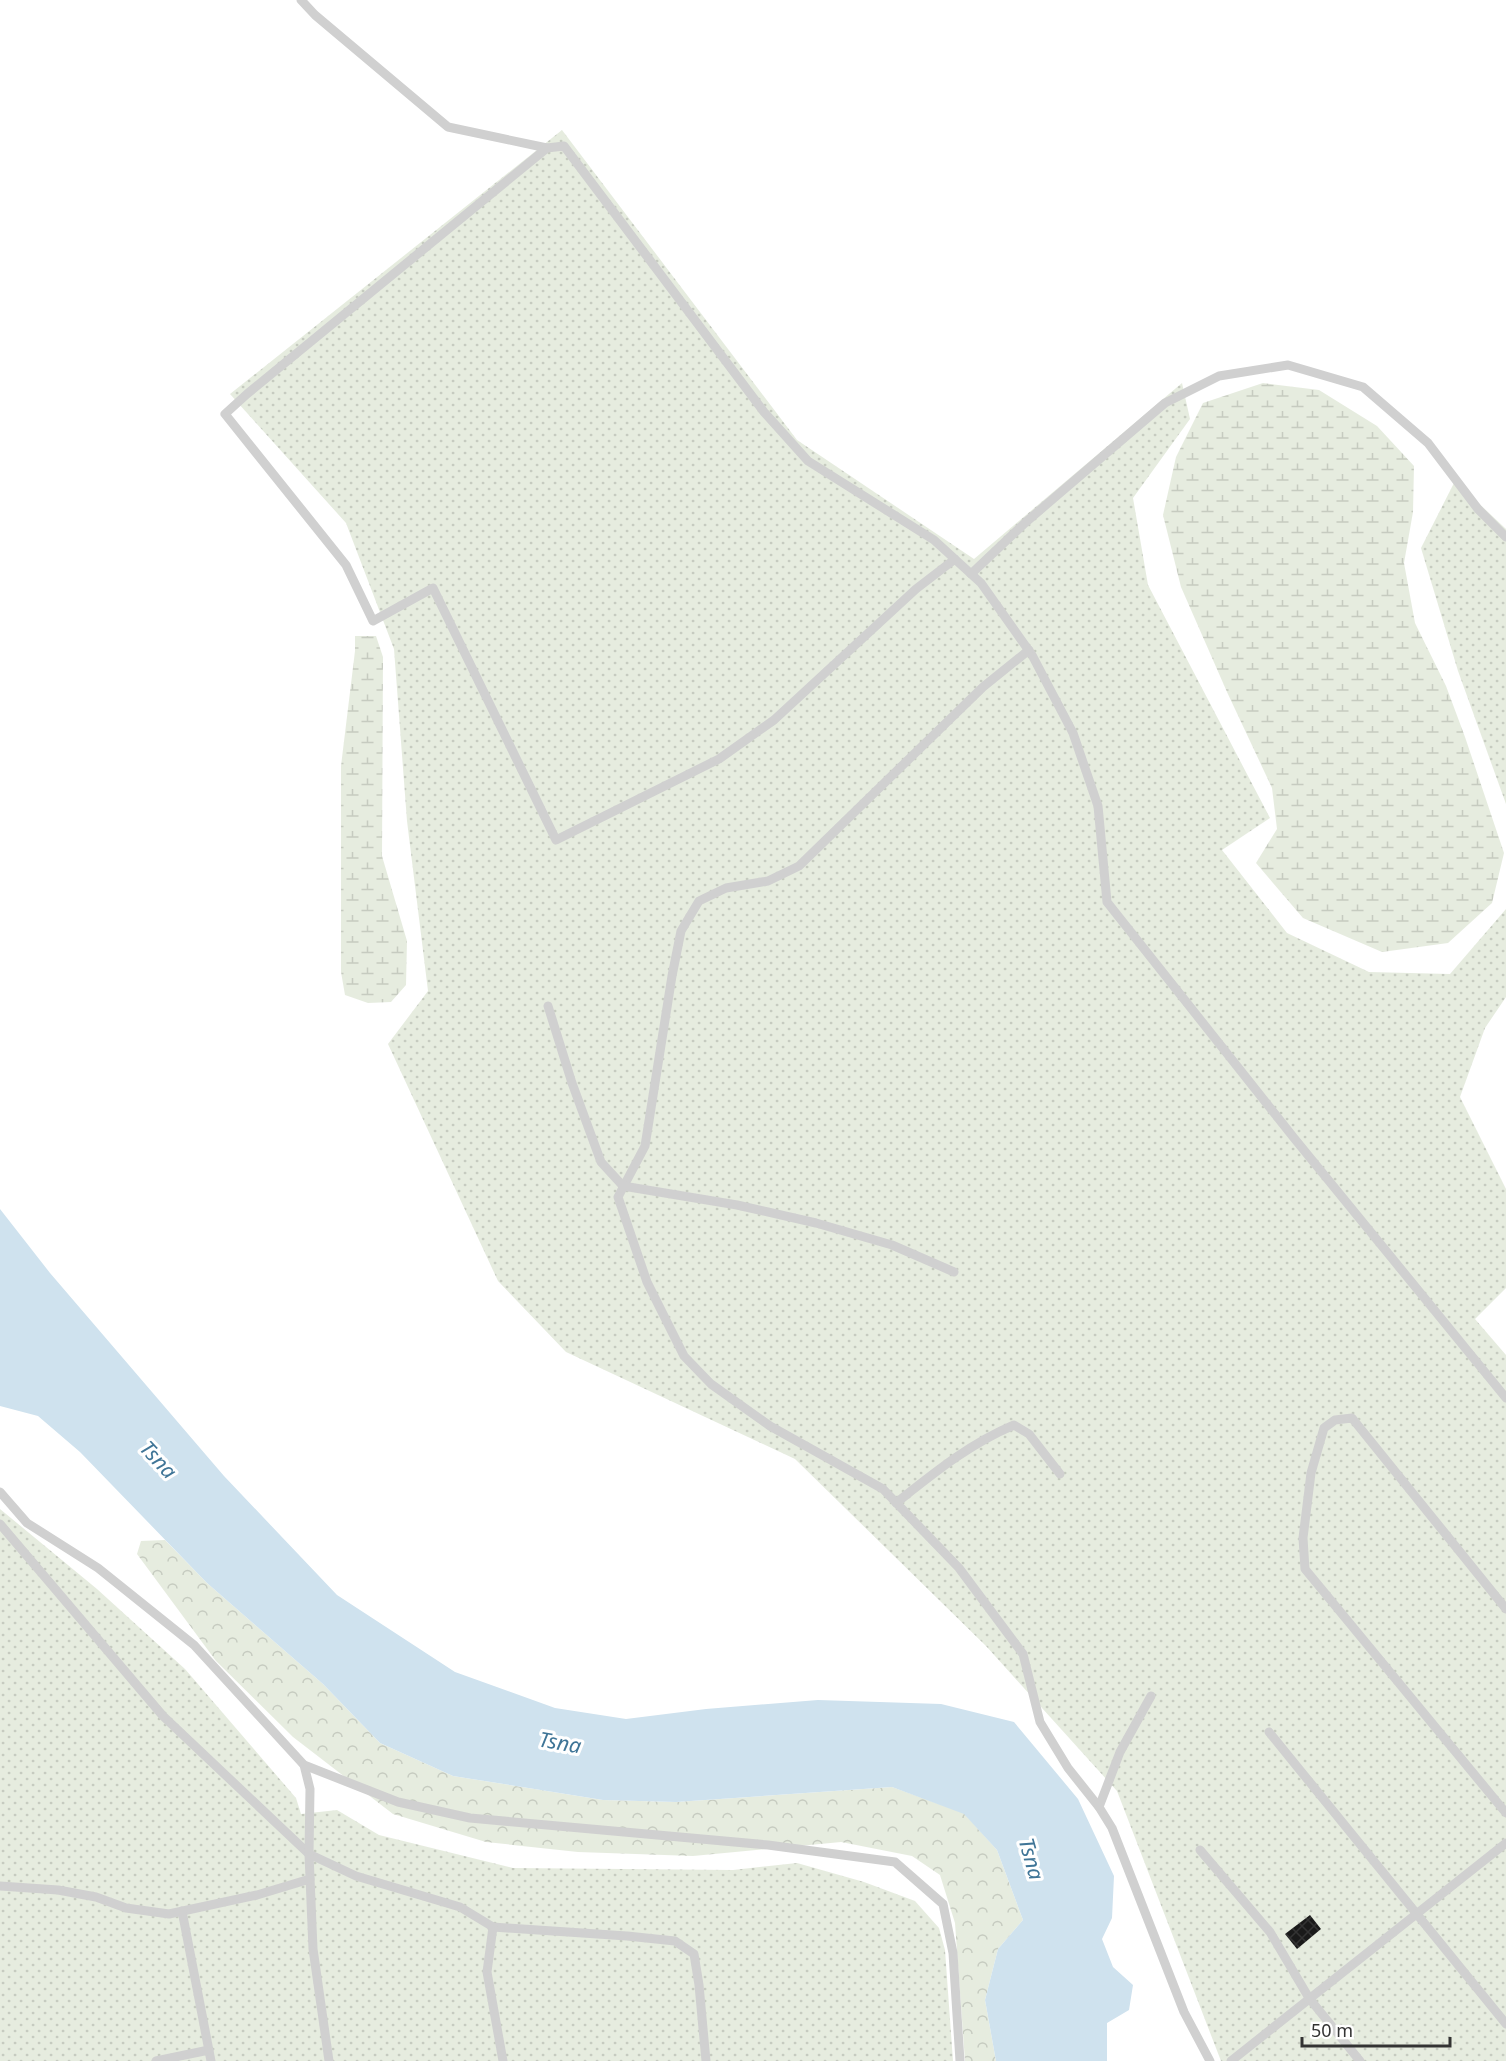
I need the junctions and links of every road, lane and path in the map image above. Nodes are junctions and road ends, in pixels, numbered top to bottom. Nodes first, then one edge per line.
1 (301, 0) edge
2 (547, 148) junction
3 (1506, 537) edge
4 (956, 559) junction
5 (971, 574) junction
6 (1029, 650) junction
7 (548, 1006) dead end
8 (623, 1186) junction
9 (954, 1272) dead end
10 (1506, 1398) edge
11 (1060, 1474) dead end
12 (0, 1492) edge
13 (896, 1503) junction
14 (0, 1524) edge
15 (1506, 1609) edge
16 (1151, 1696) dead end
17 (1269, 1732) dead end
18 (304, 1764) junction
19 (1099, 1807) junction
20 (1506, 1813) edge
21 (1506, 1843) edge
22 (1200, 1850) dead end
23 (309, 1854) junction
24 (310, 1879) junction
25 (0, 1886) edge
26 (182, 1911) junction
27 (1416, 1914) junction
28 (493, 1927) junction
29 (1309, 1998) junction
30 (1506, 2025) edge
31 (209, 2050) junction
32 (156, 2061) edge
33 (211, 2061) edge
34 (329, 2061) edge
35 (503, 2061) edge
36 (706, 2061) edge
37 (960, 2061) edge
38 (1210, 2061) edge
39 (1231, 2061) edge
40 (1360, 2061) edge

1 - 2 lane
2 - 4 lane
2 - 4 lane
3 - 5 lane
4 - 5 lane
5 - 6 lane
6 - 8 lane
6 - 10 lane
7 - 8 lane
8 - 9 lane
8 - 13 lane
11 - 13 lane
12 - 18 lane
13 - 19 lane
14 - 23 lane
15 - 20 lane
16 - 19 lane
17 - 27 lane
18 - 23 lane
18 - 37 lane
19 - 38 lane
21 - 27 lane
22 - 29 lane
23 - 24 lane
23 - 28 lane
24 - 26 lane
24 - 34 lane
25 - 26 lane
26 - 31 lane
27 - 29 lane
27 - 30 lane
28 - 35 lane
28 - 36 lane
29 - 39 lane
29 - 40 lane
31 - 32 lane
31 - 33 lane

